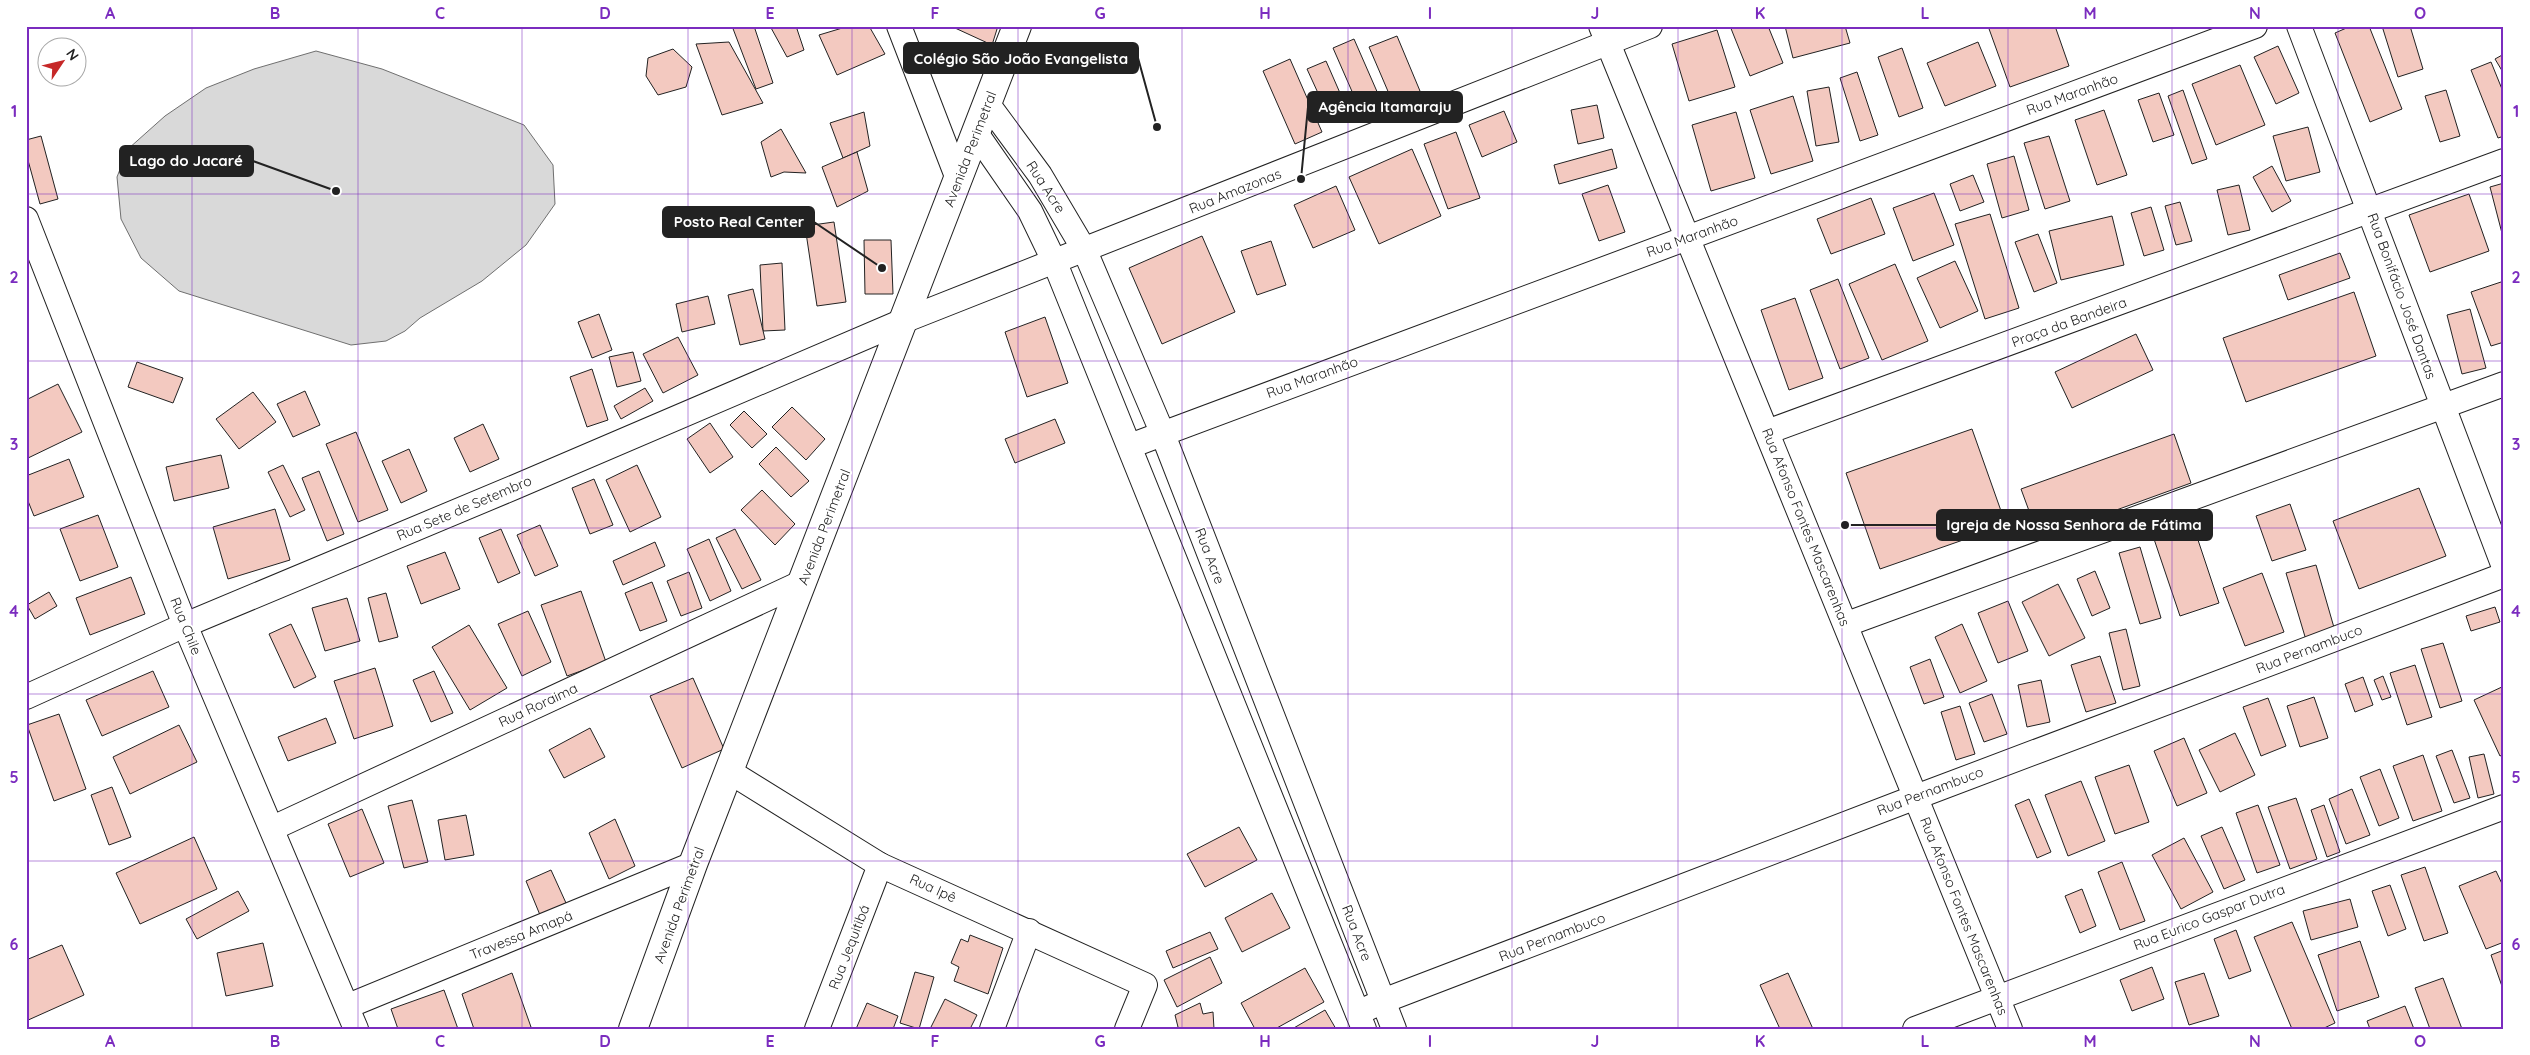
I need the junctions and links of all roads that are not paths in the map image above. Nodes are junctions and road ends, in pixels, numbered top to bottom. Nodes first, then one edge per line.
1 (899, 26) edge
2 (1016, 26) edge
3 (1650, 26) edge
4 (2255, 26) edge
5 (2298, 26) edge
6 (1604, 34) edge
7 (987, 103) junction
8 (976, 133) junction
9 (2504, 161) edge
10 (958, 179) junction
11 (2371, 212) junction
12 (26, 219) edge
13 (1688, 237) junction
14 (1085, 250) junction
15 (1055, 263) junction
16 (903, 322) junction
17 (2504, 384) edge
18 (2442, 407) junction
19 (1162, 432) junction
20 (1767, 432) junction
21 (1130, 446) junction
22 (2504, 567) edge
23 (2504, 575) edge
24 (803, 582) junction
25 (1846, 624) junction
26 (185, 625) junction
27 (26, 698) edge
28 (730, 772) junction
29 (1916, 796) junction
30 (2504, 807) edge
31 (273, 828) junction
32 (693, 864) junction
33 (880, 864) junction
34 (1029, 931) junction
35 (1996, 997) junction
36 (1383, 1001) junction
37 (348, 1006) junction
38 (1361, 1021) edge
39 (356, 1029) edge
40 (633, 1029) edge
41 (817, 1029) edge
42 (992, 1029) edge
43 (1127, 1029) edge
44 (1394, 1029) edge
45 (1915, 1029) edge
46 (2010, 1029) edge

1 - 10 street
2 - 7 main road, Avenida Perimetral
3 - 6 street, Rua Amazonas
4 - 13 street, Rua Maranhão
5 - 11 street, Rua Bonifácio José Dantas
6 - 13 street, Rua Afonso Fontes Mascarenhas
6 - 14 street, Rua Amazonas
7 - 8 main road, Avenida Perimetral
7 - 14 street, Rua Acre
8 - 10 main road, Avenida Perimetral
8 - 15 street, Rua Acre
9 - 11 street, Praça da Bandeira
10 - 16 main road, Avenida Perimetral
11 - 18 street, Rua Bonifácio José Dantas
11 - 20 street, Praça da Bandeira
12 - 26 street, Rua Chile
13 - 19 street, Rua Maranhão
13 - 20 street, Rua Afonso Fontes Mascarenhas
14 - 15 street, Rua Amazonas
14 - 19 street, Rua Acre
15 - 16 street, Rua Amazonas
15 - 21 street, Rua Acre
16 - 24 main road, Avenida Perimetral
16 - 26 street, Rua Sete de Setembro
17 - 18 street
18 - 22 street, Rua Bonifácio José Dantas
18 - 25 street
19 - 21 street, Rua Maranhão
19 - 36 street, Rua Acre
20 - 25 street, Rua Afonso Fontes Mascarenhas
21 - 38 street, Rua Acre
23 - 29 street, Rua Pernambuco
24 - 28 main road, Avenida Perimetral
24 - 31 street, Rua Roraima
25 - 29 street, Rua Afonso Fontes Mascarenhas
26 - 27 street, Rua Sete de Setembro
26 - 31 street, Rua Chile
28 - 32 main road, Avenida Perimetral
28 - 33 street, Rua Ipê
29 - 35 street, Rua Afonso Fontes Mascarenhas
29 - 36 street, Rua Pernambuco
30 - 35 street, Rua Eurico Gaspar Dutra
31 - 37 street, Rua Chile
32 - 37 street, Travessa Amapá
32 - 40 main road, Avenida Perimetral
33 - 34 street, Rua Ipê
33 - 41 street, Rua Jequitibá
34 - 42 street
34 - 43 street, Rua Ipê
35 - 45 street, Rua Eurico Gaspar Dutra
35 - 46 street, Rua Afonso Fontes Mascarenhas
36 - 38 street, Rua Pernambuco
36 - 44 street, Rua Acre
37 - 39 street, Rua Chile

